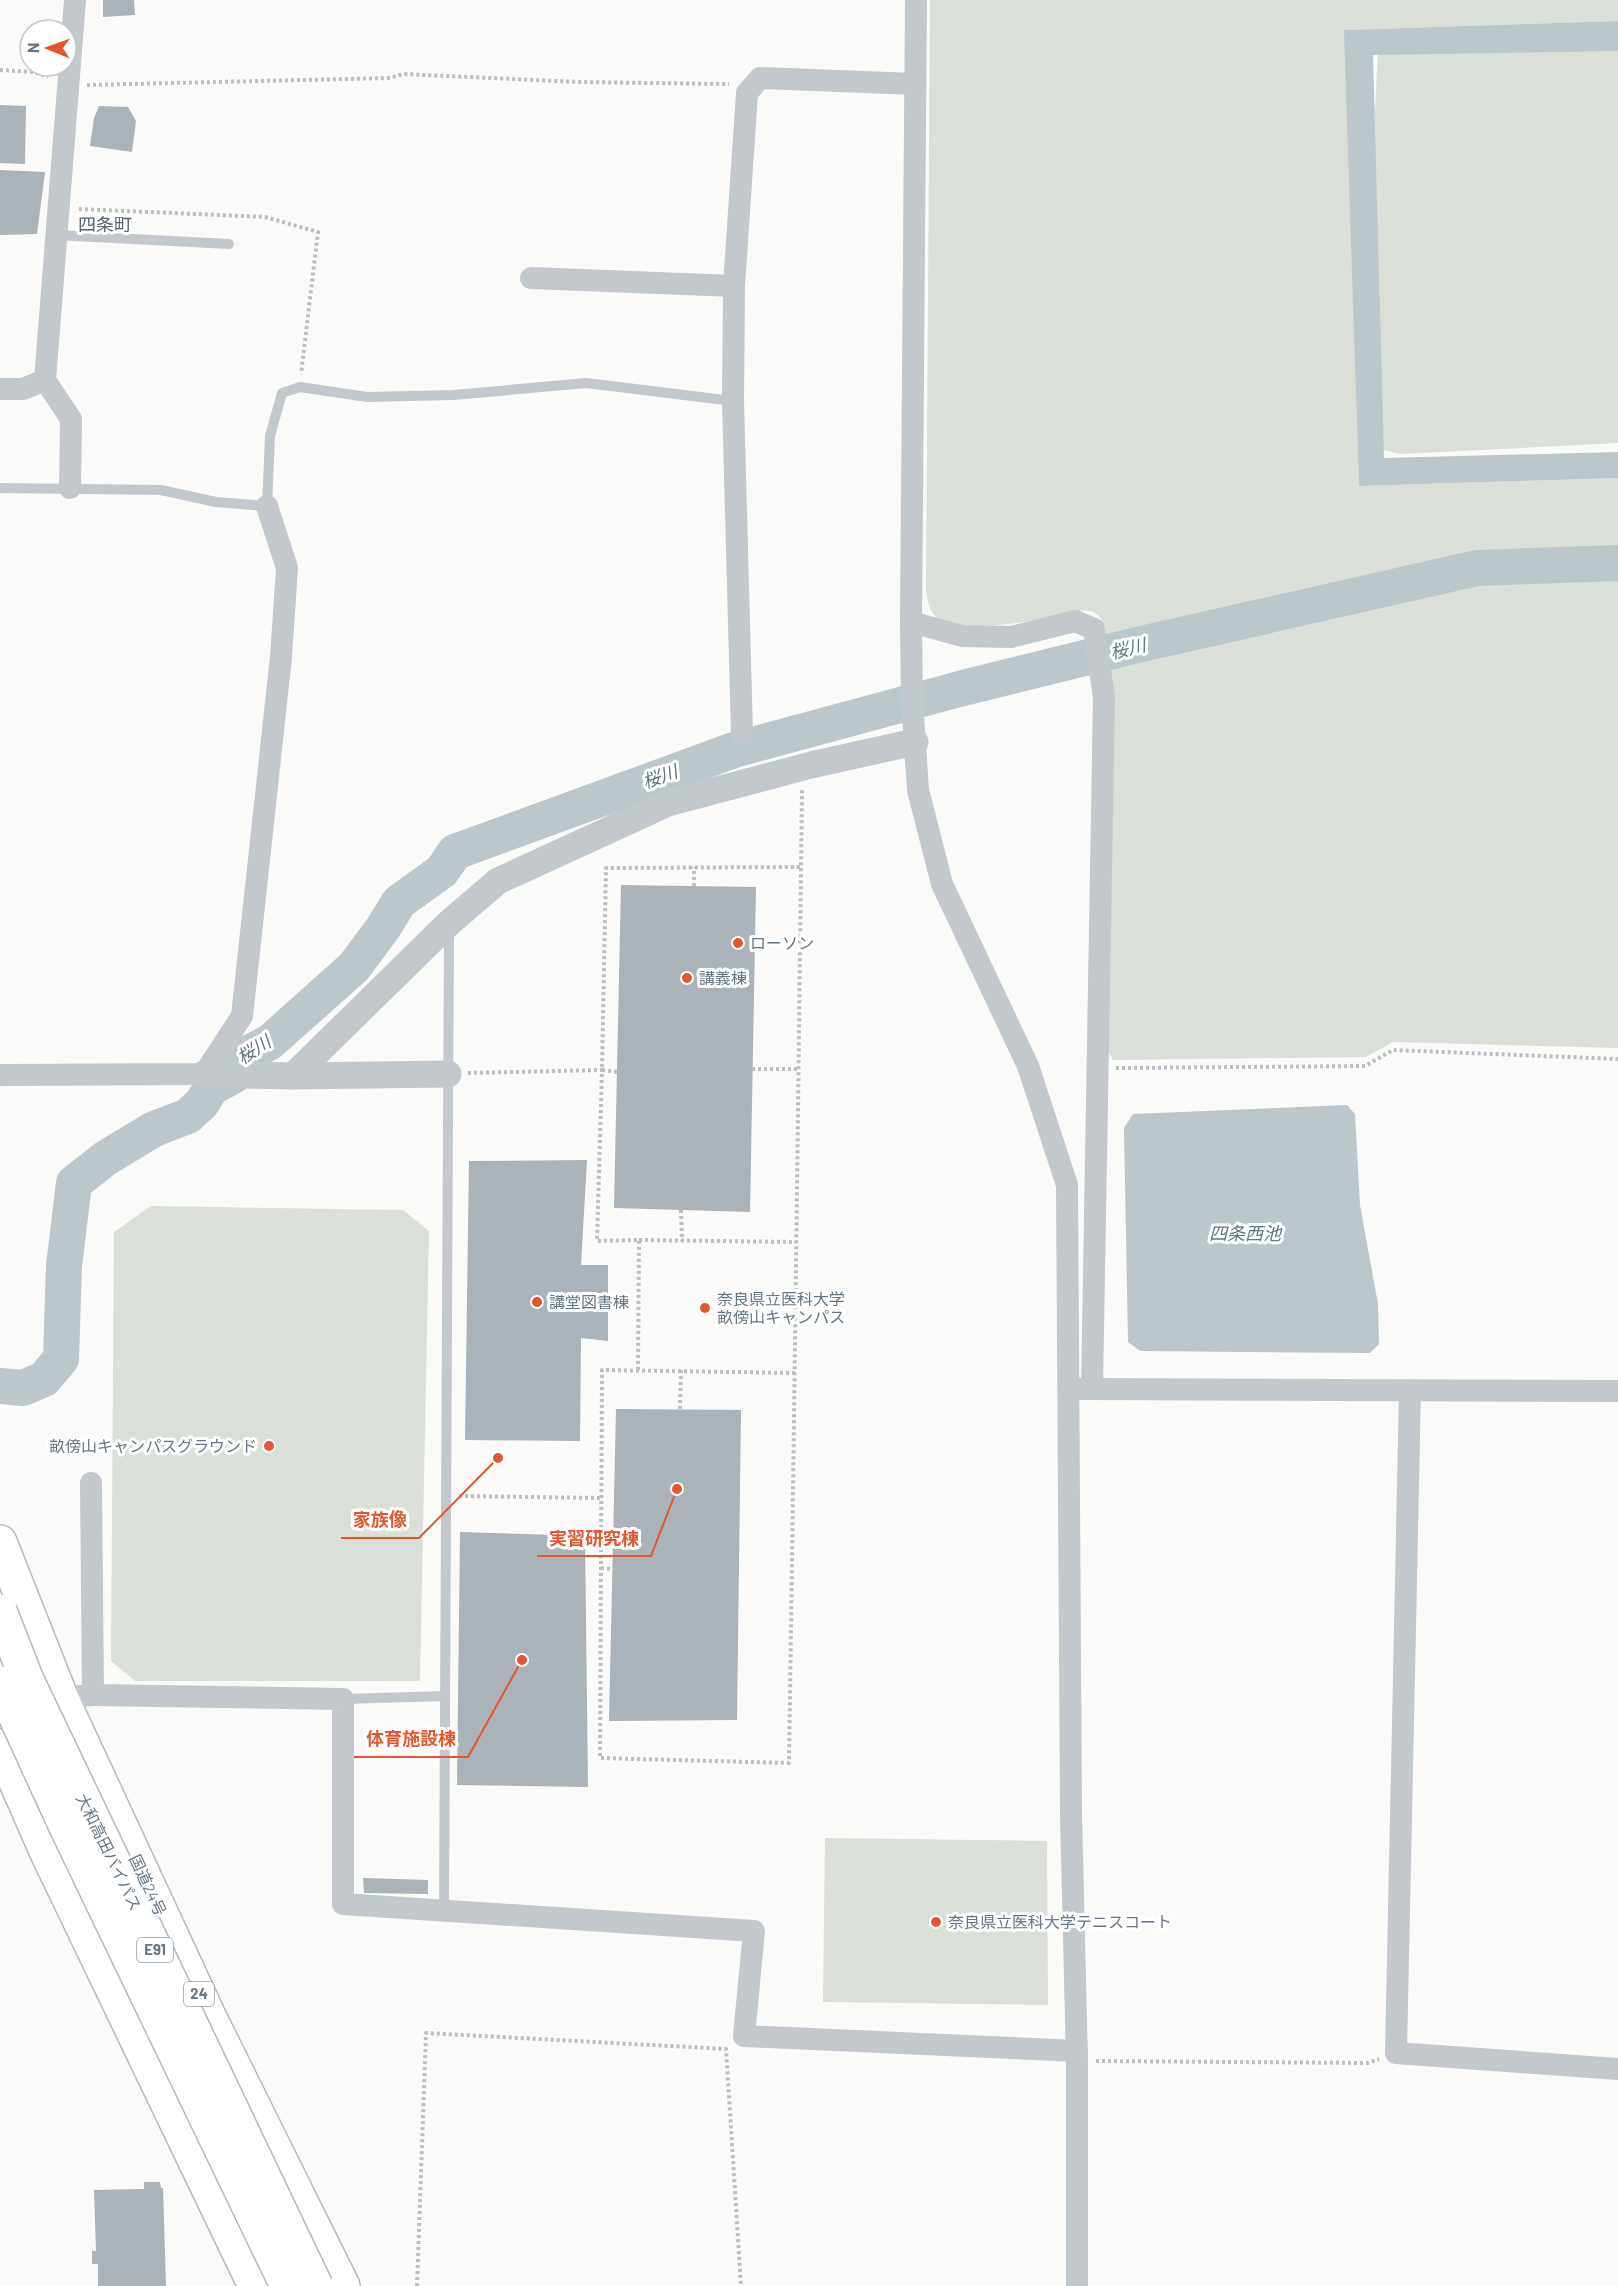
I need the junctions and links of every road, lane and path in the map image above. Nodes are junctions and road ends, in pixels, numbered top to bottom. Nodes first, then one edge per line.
1 (75, 0) edge
2 (916, 0) edge
3 (0, 70) edge
4 (754, 84) junction
5 (915, 84) junction
6 (70, 85) junction
7 (56, 235) junction
8 (228, 244) dead end
9 (531, 278) dead end
10 (734, 286) junction
11 (45, 380) junction
12 (0, 388) edge
13 (733, 401) junction
14 (0, 488) edge
15 (70, 488) junction
16 (267, 506) junction
17 (911, 622) junction
18 (742, 734) dead end
19 (915, 742) junction
20 (802, 767) junction
21 (694, 867) junction
22 (801, 867) junction
23 (694, 886) dead end
24 (449, 923) junction
25 (1618, 1059) edge
26 (1097, 1068) junction
27 (752, 1069) dead end
28 (798, 1069) junction
29 (602, 1070) junction
30 (617, 1072) dead end
31 (204, 1074) junction
32 (448, 1074) junction
33 (0, 1075) edge
34 (293, 1076) junction
35 (681, 1210) dead end
36 (639, 1240) junction
37 (682, 1241) junction
38 (796, 1242) junction
39 (681, 1370) junction
40 (638, 1371) junction
41 (795, 1373) junction
42 (1069, 1389) junction
43 (1092, 1389) junction
44 (1410, 1390) junction
45 (1618, 1391) edge
46 (680, 1409) dead end
47 (91, 1483) dead end
48 (446, 1495) junction
49 (601, 1498) junction
50 (0, 1542) edge
51 (601, 1568) junction
52 (612, 1569) dead end
53 (0, 1611) edge
54 (0, 1683) edge
55 (445, 1696) junction
56 (77, 1697) junction
57 (343, 1699) junction
58 (0, 1715) edge
59 (0, 1746) edge
60 (444, 1910) junction
61 (1396, 2053) junction
62 (1077, 2056) junction
63 (1618, 2069) edge
64 (255, 2286) edge
65 (287, 2286) edge
66 (316, 2286) edge
67 (343, 2286) edge
68 (417, 2286) edge
69 (741, 2286) edge
70 (1077, 2286) edge

1 - 6 street
2 - 5 street
3 - 6 path
4 - 5 street
4 - 6 path
4 - 10 street
5 - 17 street
6 - 7 street
7 - 8 lane
7 - 11 street
9 - 10 street
10 - 13 street
11 - 12 street
11 - 15 street
13 - 16 lane
13 - 18 street
14 - 15 lane
15 - 16 lane
16 - 31 street
17 - 19 street
17 - 26 street
19 - 20 street
19 - 42 street
20 - 22 path
20 - 24 street
21 - 22 path
21 - 23 path
21 - 29 path
22 - 28 path
24 - 32 lane
24 - 34 street
25 - 26 path
26 - 43 street
27 - 28 path
28 - 38 path
29 - 30 path
29 - 32 path
29 - 36 path
31 - 33 street
31 - 34 street
32 - 34 street
32 - 48 lane
35 - 37 path
36 - 37 path
36 - 40 path
37 - 38 path
38 - 41 path
39 - 40 path
39 - 41 path
39 - 46 path
40 - 49 path
41 - 51 path
42 - 43 street
42 - 62 street
43 - 44 street
44 - 45 street
44 - 61 street
47 - 56 street
48 - 49 path
48 - 55 lane
49 - 51 path
50 - 56 highway, 国道24号 / 24
51 - 52 path
53 - 66 highway, 大和高田バイパス / E91, bridge
54 - 65 highway, 大和高田バイパス / E91, bridge
55 - 57 lane
55 - 60 lane
56 - 57 street
56 - 58 street
56 - 67 highway, 国道24号 / 24
57 - 60 street
59 - 64 highway
60 - 62 street
61 - 62 path
61 - 63 street
62 - 70 street
68 - 69 path

